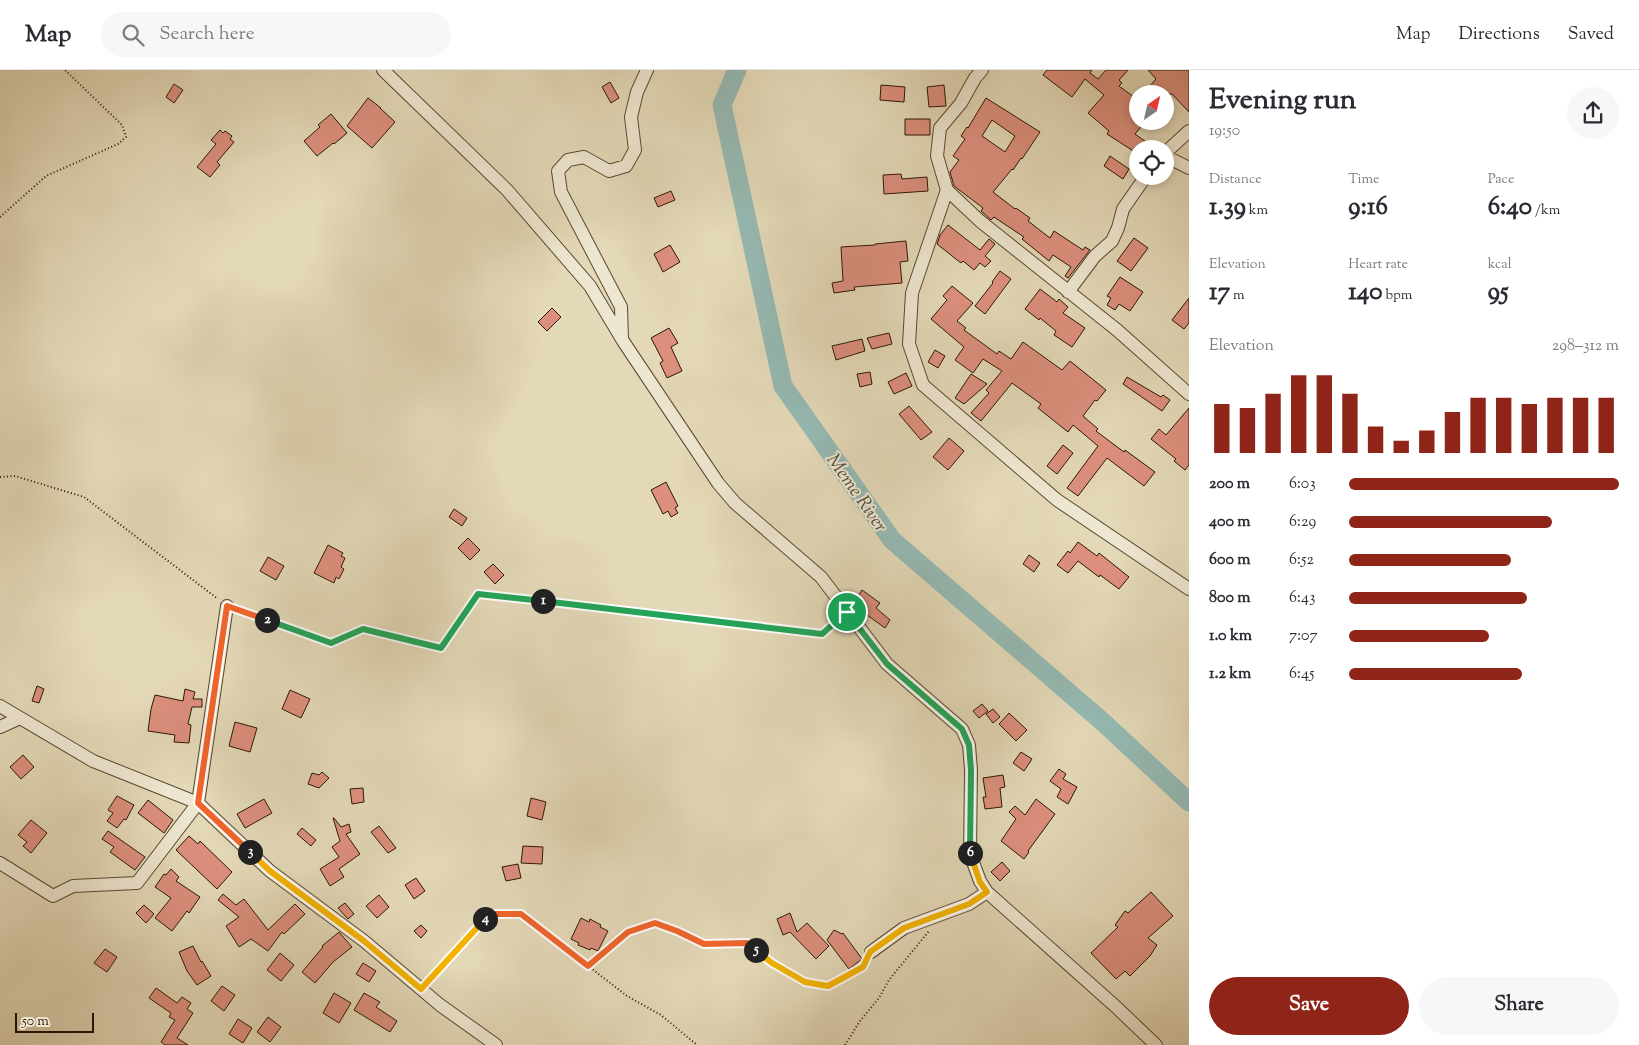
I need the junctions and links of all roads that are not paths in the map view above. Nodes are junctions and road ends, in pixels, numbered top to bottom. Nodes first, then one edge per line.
1 (382, 70) edge
2 (647, 70) edge
3 (982, 70) edge
4 (1189, 131) edge
5 (1174, 146) edge
6 (1174, 160) edge
7 (1189, 168) edge
8 (1140, 185) edge
9 (947, 190) junction
10 (1068, 292) junction
11 (622, 341) junction
12 (1189, 394) edge
13 (1189, 589) edge
14 (227, 606) road end
15 (0, 706) edge
16 (20, 718) junction
17 (0, 727) edge
18 (198, 803) junction
19 (0, 863) edge
20 (987, 892) junction
21 (870, 952) road end
22 (496, 1045) edge
23 (1156, 1045) edge

1 - 11 street
2 - 11 street
3 - 9 street
4 - 5 street
6 - 7 street
8 - 10 street
9 - 10 street
9 - 13 street
10 - 12 street
11 - 20 street
14 - 18 street
15 - 16 street
16 - 17 street
16 - 18 street
18 - 19 street
18 - 22 street
20 - 21 street
20 - 23 street

